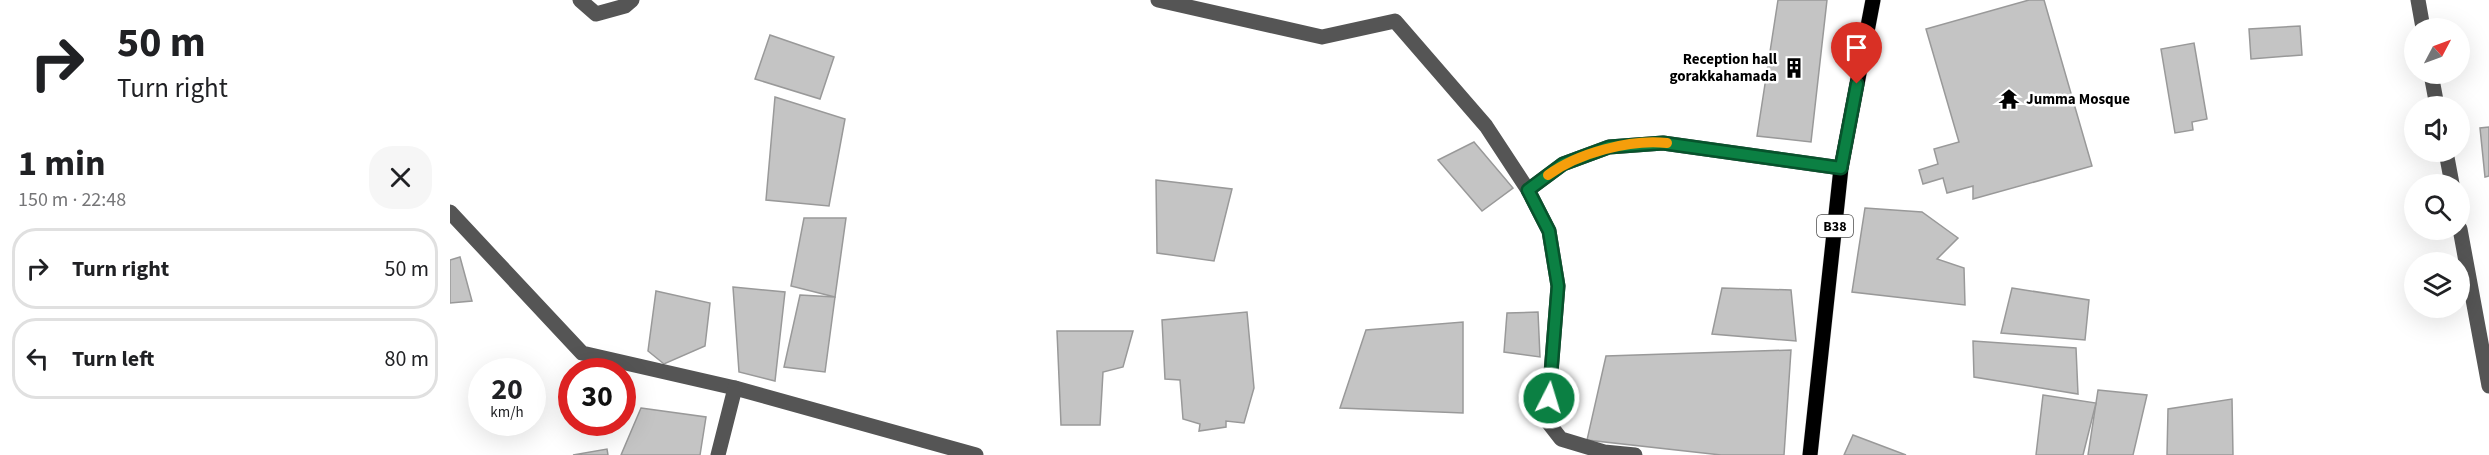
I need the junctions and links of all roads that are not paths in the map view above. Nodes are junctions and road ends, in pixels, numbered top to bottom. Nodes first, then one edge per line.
1 (580, 0) edge
2 (632, 0) edge
3 (1158, 0) edge
4 (1873, 0) edge
5 (2418, 0) edge
6 (2421, 18) edge
7 (1841, 168) junction
8 (1528, 190) junction
9 (450, 212) edge
10 (2462, 240) edge
11 (2489, 386) edge
12 (735, 388) junction
13 (718, 455) edge
14 (976, 455) edge
15 (1635, 455) edge
16 (1810, 455) edge

1 - 2 street
3 - 8 street
4 - 7 main road, B38
5 - 6 street
7 - 8 street
7 - 16 main road, B38
8 - 15 street
9 - 12 street
10 - 11 street
12 - 13 street
12 - 14 street

